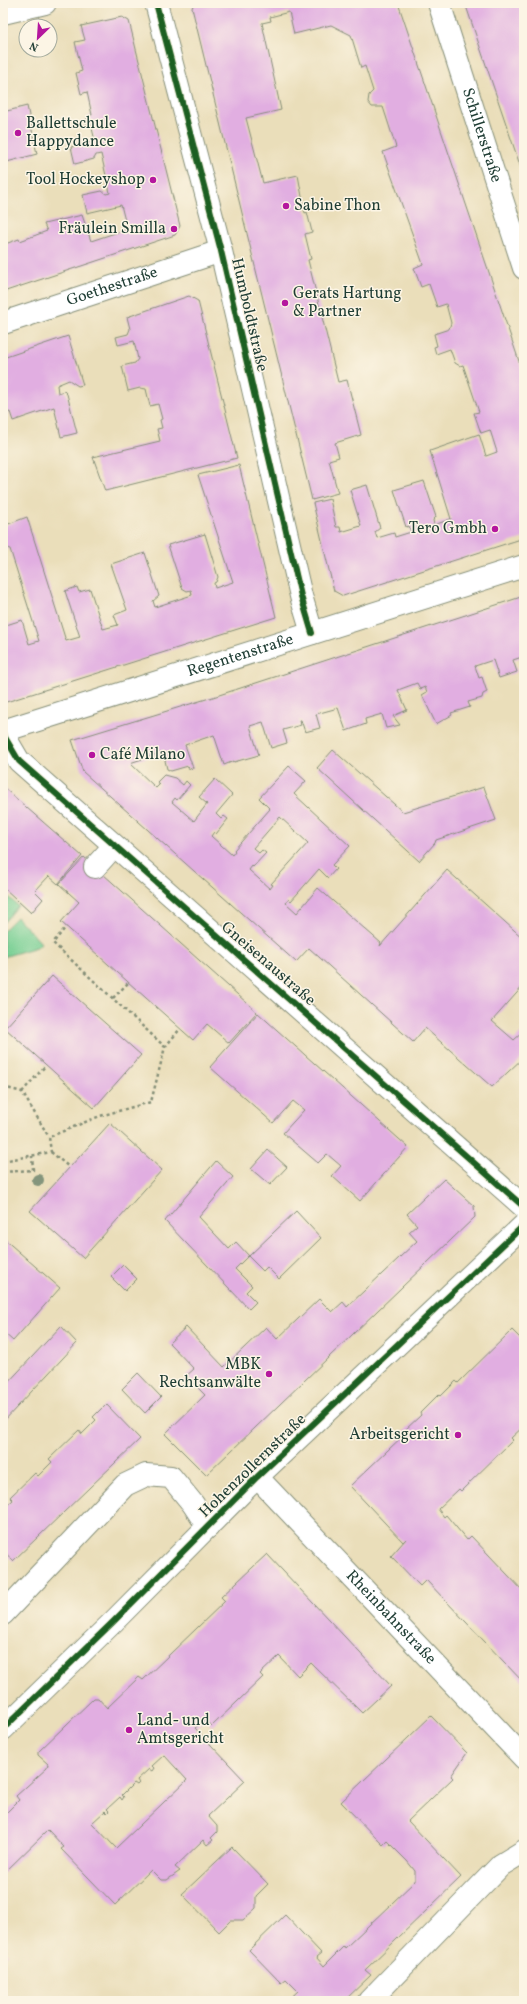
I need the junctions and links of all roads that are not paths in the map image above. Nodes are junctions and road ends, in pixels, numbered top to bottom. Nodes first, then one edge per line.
1 (45, 3) edge
2 (156, 3) edge
3 (439, 3) edge
4 (3, 13) edge
5 (221, 252) junction
6 (524, 268) edge
7 (3, 323) edge
8 (524, 566) edge
9 (312, 633) junction
10 (3, 730) edge
11 (3, 734) edge
12 (114, 846) junction
13 (95, 867) dead end
14 (524, 1208) edge
15 (524, 1225) edge
16 (257, 1477) junction
17 (208, 1527) junction
18 (3, 1614) edge
19 (3, 1729) edge
20 (524, 1758) edge
21 (524, 1852) edge
22 (369, 2001) edge

1 - 4 street
2 - 5 street, Humboldtstraße
3 - 6 street, Schillerstraße
5 - 7 street, Goethestraße
5 - 9 street, Humboldtstraße
8 - 9 street, Regentenstraße
9 - 10 street, Regentenstraße
11 - 12 street, Gneisenaustraße
12 - 13 street
12 - 14 street, Gneisenaustraße
15 - 16 street, Hohenzollernstraße
16 - 17 street, Hohenzollernstraße
16 - 20 street, Rheinbahnstraße
17 - 18 street, Hohenzollernstraße
17 - 19 street, Hohenzollernstraße
21 - 22 street

